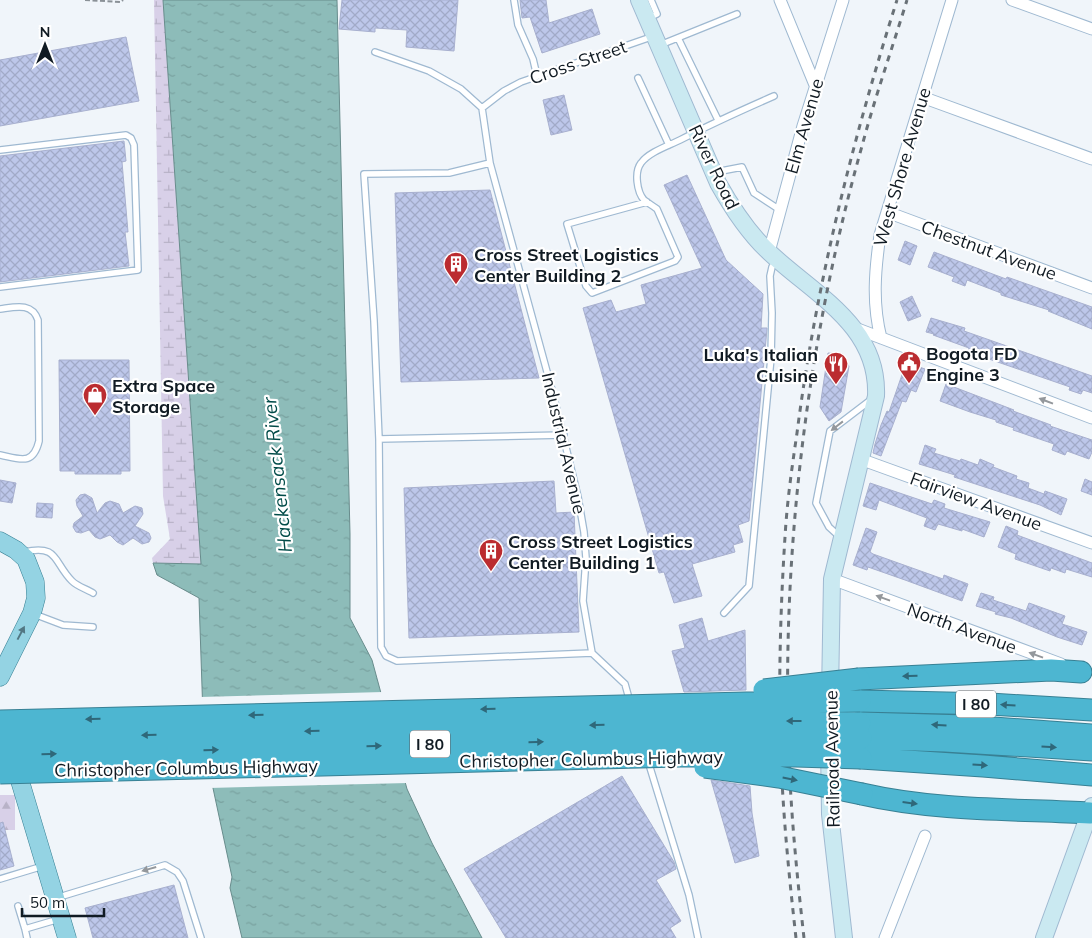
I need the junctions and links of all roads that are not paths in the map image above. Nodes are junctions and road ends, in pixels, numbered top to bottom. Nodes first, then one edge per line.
1 (514, 0) edge
2 (639, 0) edge
3 (651, 0) edge
4 (780, 0) edge
5 (843, 0) edge
6 (952, 0) edge
7 (1012, 0) edge
8 (737, 14) dead end
9 (647, 19) junction
10 (1092, 29) edge
11 (678, 38) junction
12 (656, 41) junction
13 (375, 52) dead end
14 (537, 76) junction
15 (638, 78) dead end
16 (815, 85) junction
17 (774, 96) dead end
18 (922, 97) junction
19 (482, 108) junction
20 (718, 120) junction
21 (696, 132) junction
22 (670, 145) junction
23 (0, 150) edge
24 (1092, 159) edge
25 (490, 163) junction
26 (714, 173) junction
27 (647, 202) junction
28 (780, 210) junction
29 (887, 212) junction
30 (773, 256) junction
31 (0, 287) edge
32 (1092, 288) edge
33 (0, 309) edge
34 (855, 328) junction
35 (881, 338) junction
36 (876, 396) junction
37 (1092, 418) edge
38 (564, 435) junction
39 (379, 439) junction
40 (0, 455) edge
41 (860, 458) junction
42 (841, 538) junction
43 (0, 541) edge
44 (1092, 543) edge
45 (20, 553) junction
46 (832, 579) junction
47 (93, 593) dead end
48 (32, 613) junction
49 (724, 613) dead end
50 (93, 627) dead end
51 (592, 653) junction
52 (1087, 674) edge
53 (0, 677) edge
54 (1092, 710) edge
55 (637, 712) junction
56 (0, 715) edge
57 (0, 721) edge
58 (1092, 735) edge
59 (0, 739) edge
60 (861, 740) junction
61 (1092, 750) edge
62 (0, 755) edge
63 (638, 757) junction
64 (0, 773) edge
65 (1092, 775) edge
66 (1091, 811) edge
67 (925, 836) dead end
68 (45, 866) junction
69 (0, 879) edge
70 (55, 898) junction
71 (18, 906) dead end
72 (61, 918) junction
73 (25, 929) junction
74 (846, 937) edge
75 (27, 938) edge
76 (67, 938) edge
77 (200, 938) edge
78 (698, 938) edge
79 (885, 938) edge
80 (1044, 938) edge

1 - 14 lane
2 - 9 main road, River Road
3 - 9 lane
4 - 16 street
5 - 16 street, Elm Avenue
6 - 18 street, West Shore Avenue
7 - 10 street
8 - 11 lane, Cross Street
9 - 12 main road, River Road
11 - 12 lane, Cross Street
11 - 20 lane
12 - 14 lane, Cross Street
12 - 21 main road, River Road
13 - 19 lane
14 - 19 lane, Cross Street
15 - 22 lane
16 - 28 street, Elm Avenue
17 - 20 lane
18 - 24 street
18 - 29 street, West Shore Avenue
19 - 25 lane, Industrial Avenue
20 - 21 lane
21 - 22 lane
21 - 26 main road, River Road
22 - 27 lane
23 - 31 lane
25 - 38 lane, Industrial Avenue
25 - 39 lane
26 - 28 lane
26 - 30 main road, River Road
27 - 27 lane
28 - 30 street, Elm Avenue
29 - 32 street, Chestnut Avenue
29 - 35 street, West Shore Avenue
30 - 34 main road, River Road
30 - 49 lane
33 - 40 lane
34 - 35 street
34 - 36 main road
37 -> 35 street
36 - 41 main road
36 -> 42 lane
38 - 39 lane
38 - 51 lane, Industrial Avenue
39 - 51 lane
41 - 42 main road
41 - 44 street, Fairview Avenue
42 - 46 main road
43 - 45 main road
45 - 47 lane
45 - 48 main road
52 -> 46 street, North Avenue
46 - 74 main road, Railroad Avenue
48 - 50 lane
53 -> 48 main road
51 - 55 lane
52 -> 55 highway, bridge
54 -> 55 highway, I 80, bridge
55 -> 57 highway, I 80, bridge
55 - 78 lane
56 - 68 main road
58 -> 60 highway, Christopher Columbus Highway / I 80
60 -> 59 highway, Christopher Columbus Highway / I 80, bridge
60 -> 61 highway, Christopher Columbus Highway / I 80
62 -> 60 highway, Christopher Columbus Highway / I 80, bridge
60 - 63 highway, Christopher Columbus Highway / I 80, bridge
60 -> 65 highway, Christopher Columbus Highway / I 80
63 - 64 highway, Christopher Columbus Highway / I 80, bridge
63 -> 66 highway, bridge
66 - 80 main road
67 - 79 street
68 - 69 lane
68 - 70 main road
70 - 72 main road
77 -> 70 lane
71 - 73 lane
72 - 73 lane
72 - 76 main road
73 - 75 lane

